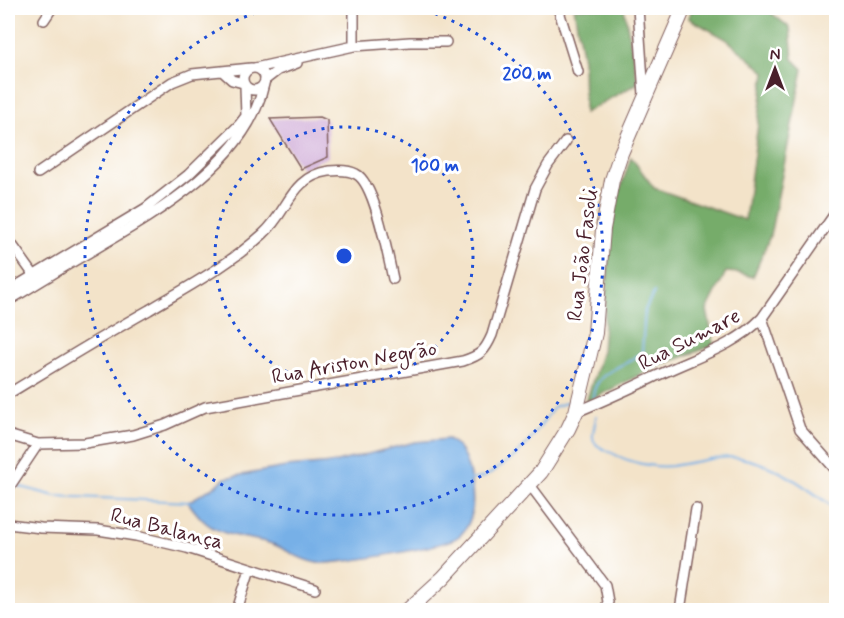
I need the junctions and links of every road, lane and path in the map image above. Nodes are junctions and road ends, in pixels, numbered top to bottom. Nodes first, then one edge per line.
1 (52, 8) edge
2 (354, 8) edge
3 (558, 8) edge
4 (638, 8) edge
5 (684, 8) edge
6 (44, 20) dead end
7 (446, 42) dead end
8 (354, 46) junction
9 (313, 56) junction
10 (253, 68) junction
11 (222, 71) junction
12 (578, 72) dead end
13 (265, 82) junction
14 (244, 85) junction
15 (645, 101) junction
16 (566, 141) dead end
17 (215, 156) junction
18 (38, 173) dead end
19 (837, 212) edge
20 (8, 240) edge
21 (36, 278) junction
22 (393, 279) dead end
23 (8, 291) edge
24 (8, 301) edge
25 (762, 318) junction
26 (8, 394) edge
27 (576, 412) junction
28 (8, 435) edge
29 (38, 444) junction
30 (837, 470) edge
31 (530, 485) junction
32 (8, 489) edge
33 (696, 509) dead end
34 (8, 524) edge
35 (250, 568) junction
36 (315, 589) dead end
37 (237, 610) edge
38 (408, 610) edge
39 (605, 610) edge
40 (680, 610) edge

1 - 6 street
2 - 8 street
3 - 12 street
4 - 15 street
5 - 15 main road, Rua João Fasoli
7 - 8 street
8 - 9 street
9 - 10 street
9 - 13 street
10 - 11 street
10 - 13 street
10 - 14 street
11 - 14 street
11 - 18 street
13 - 14 street
13 - 17 street
14 - 17 street
15 - 27 main road, Rua João Fasoli
16 - 29 street, Rua Ariston Negrão
17 - 21 street
19 - 25 street, Rua Sumare
20 - 21 street
21 - 23 street
21 - 24 street
22 - 26 street
25 - 27 street, Rua Sumare
25 - 30 street
27 - 31 main road, Rua João Fasoli
28 - 29 street, Rua Ariston Negrão
29 - 32 street
31 - 38 main road, Rua João Fasoli
31 - 39 street
33 - 40 street
34 - 35 street, Rua Balança
35 - 36 street, Rua Balança
35 - 37 street

